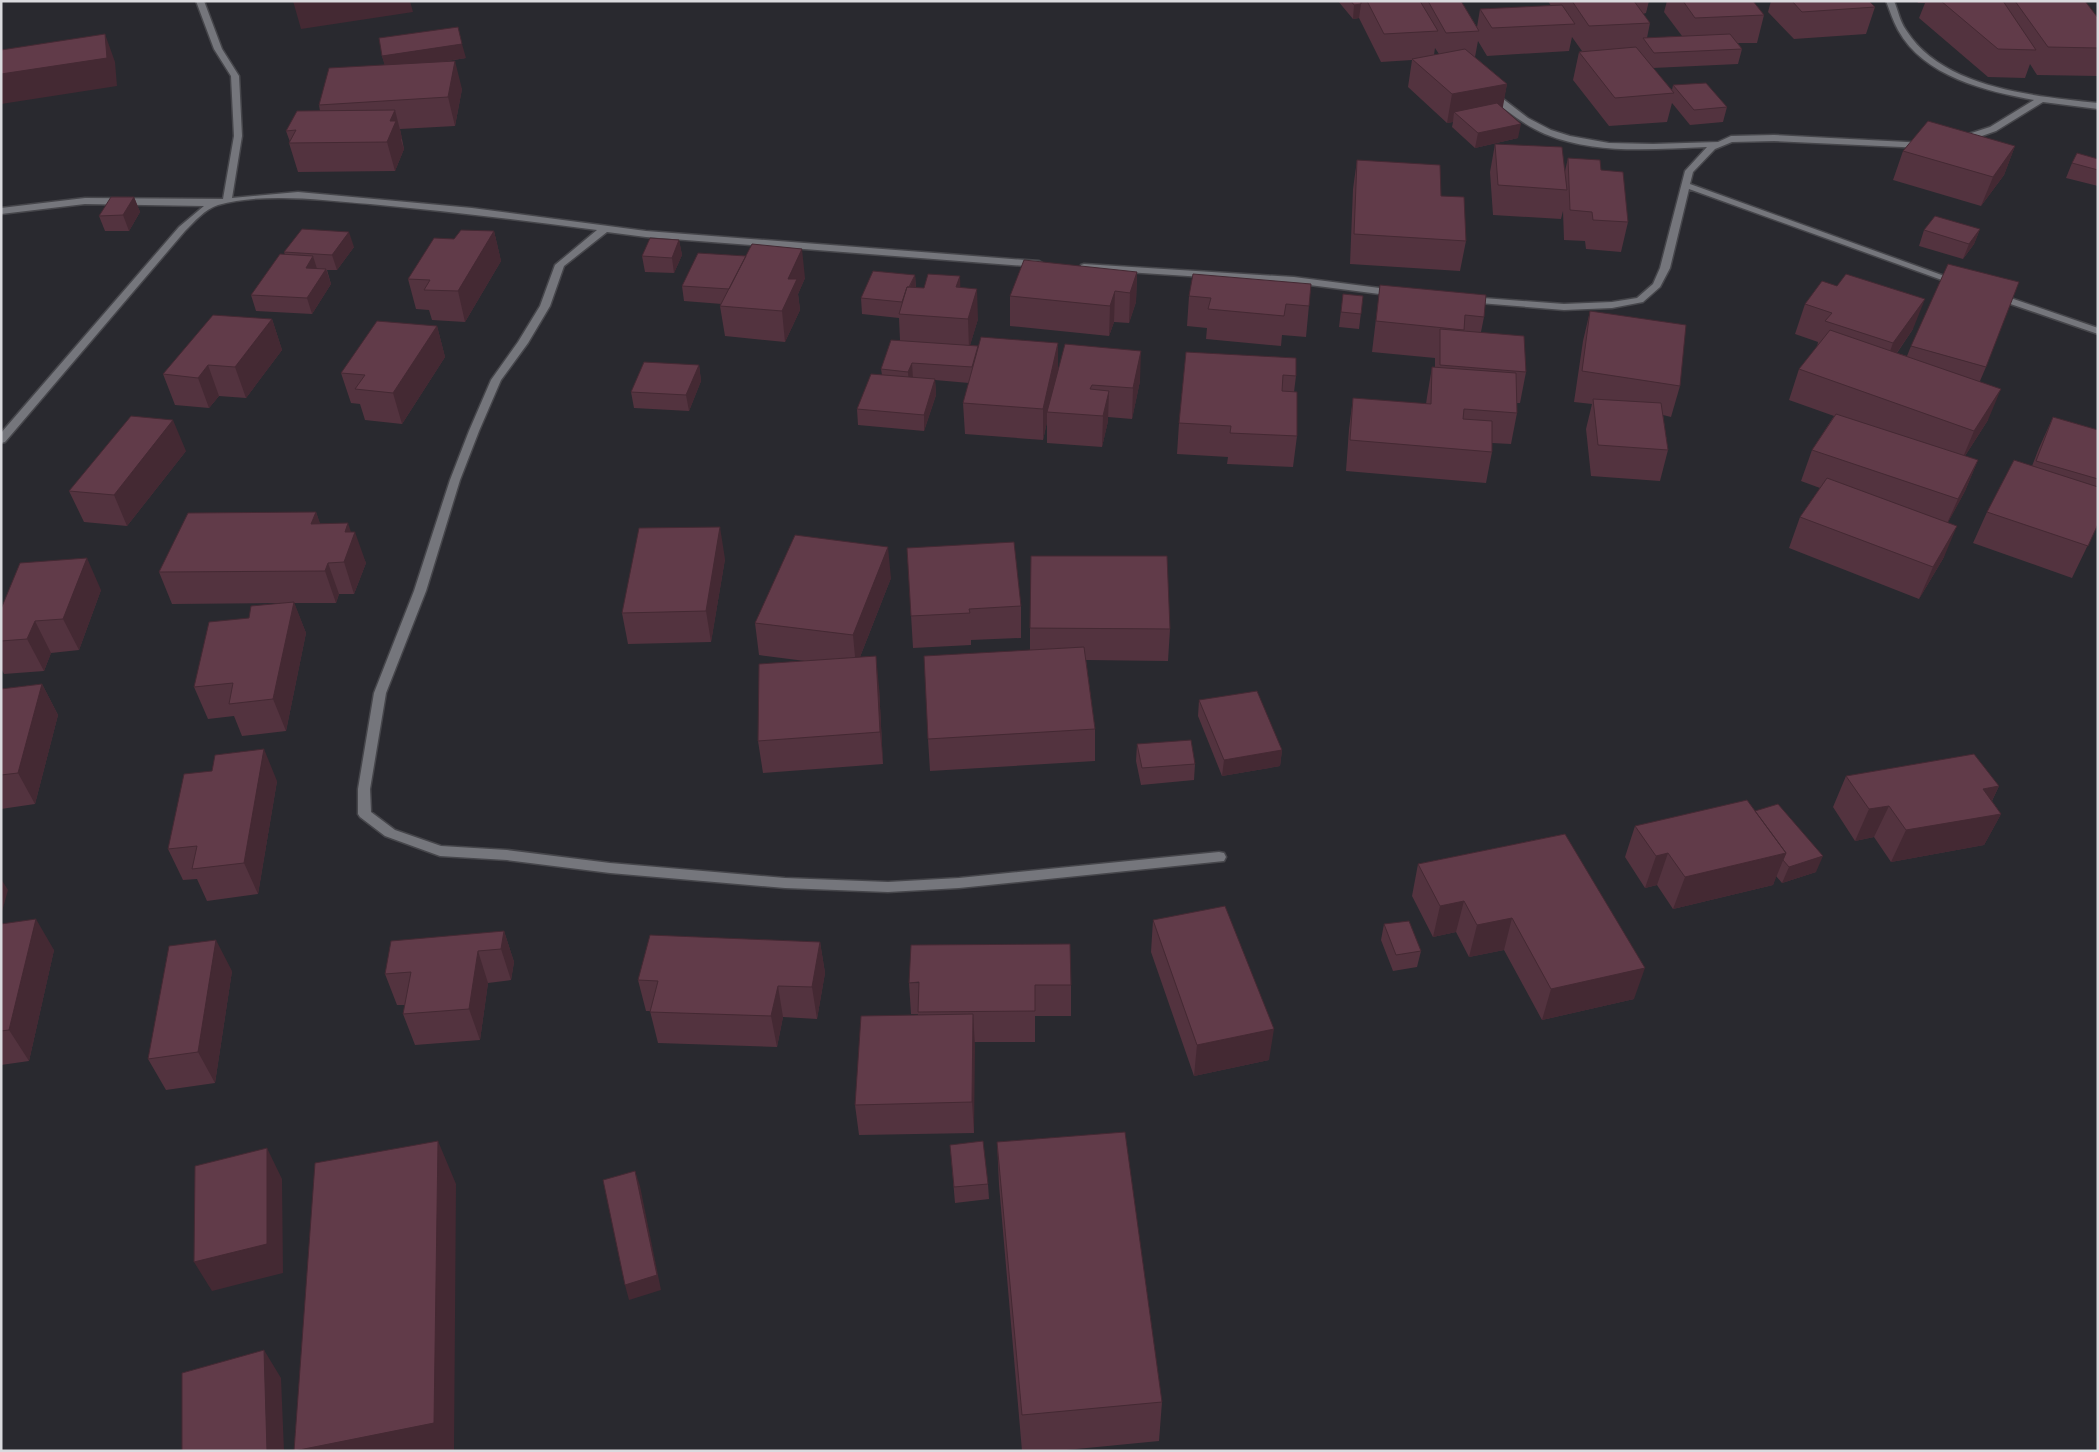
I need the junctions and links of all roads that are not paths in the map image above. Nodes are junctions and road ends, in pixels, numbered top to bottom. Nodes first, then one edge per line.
1 (200, 1) edge
2 (1890, 1) edge
3 (1483, 88) edge
4 (2040, 100) junction
5 (2098, 106) edge
6 (1956, 140) edge
7 (1937, 143) edge
8 (1717, 144) junction
9 (1686, 185) junction
10 (254, 197) junction
11 (227, 198) junction
12 (212, 203) junction
13 (1, 211) edge
14 (604, 229) junction
15 (1046, 265) edge
16 (1076, 267) edge
17 (1963, 284) edge
18 (1982, 291) edge
19 (1409, 294) edge
20 (1456, 299) edge
21 (2098, 331) edge
22 (1, 440) edge
23 (1218, 856) dead end

1 - 11 street
2 - 4 street
3 - 8 street
4 - 5 street
4 - 6 street
7 - 8 street
8 - 9 street
9 - 17 street
9 - 20 street
10 - 11 street
10 - 12 street
10 - 14 street
11 - 12 street
12 - 13 street
12 - 22 street
14 - 15 street
14 - 23 street
16 - 19 street
18 - 21 street

